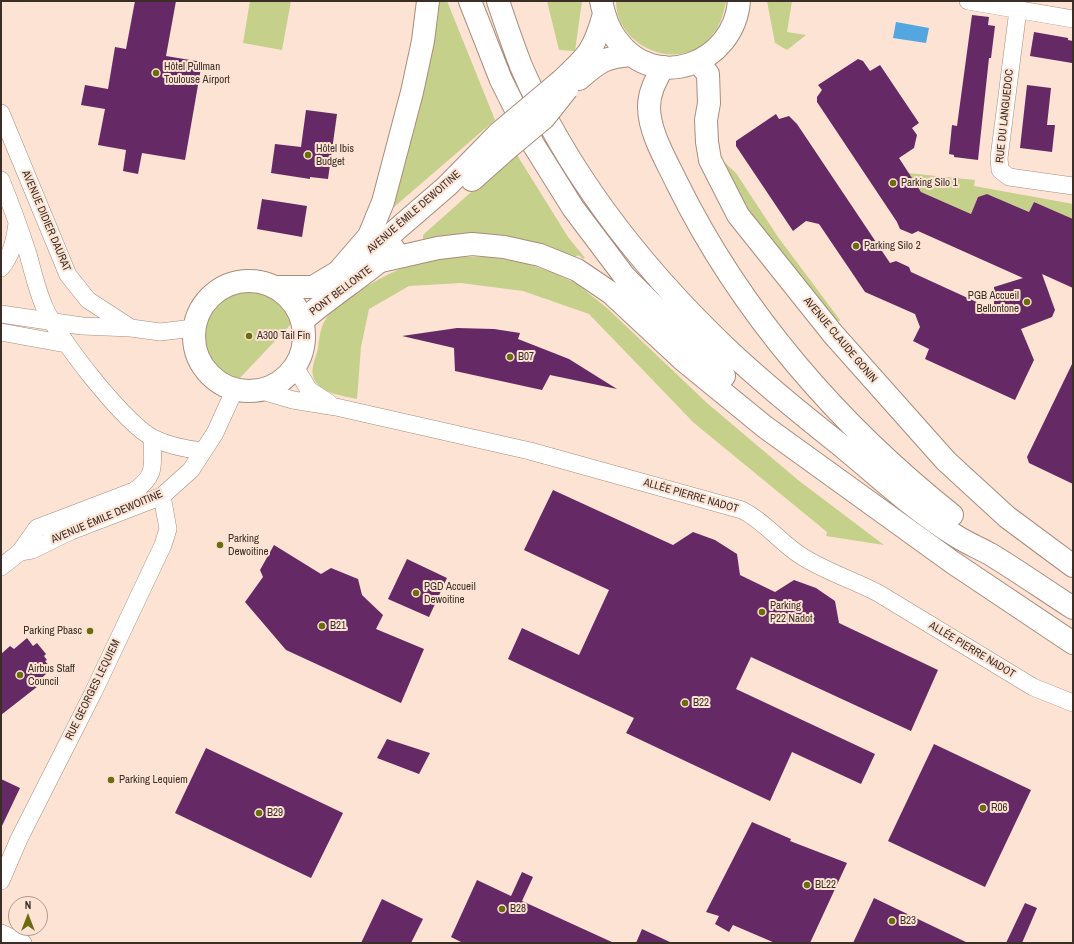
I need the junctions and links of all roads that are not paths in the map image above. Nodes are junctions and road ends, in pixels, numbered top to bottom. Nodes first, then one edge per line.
1 (428, 1) edge
2 (470, 1) edge
3 (498, 1) edge
4 (739, 1) edge
5 (968, 1) edge
6 (602, 7) edge
7 (1018, 10) junction
8 (1073, 19) edge
9 (632, 55) junction
10 (698, 62) junction
11 (663, 67) junction
12 (564, 85) junction
13 (1, 113) edge
14 (504, 141) junction
15 (1, 180) edge
16 (1073, 186) edge
17 (17, 220) junction
18 (381, 261) junction
19 (1, 268) edge
20 (338, 272) junction
21 (276, 287) junction
22 (1, 314) edge
23 (302, 321) junction
24 (51, 322) junction
25 (131, 328) junction
26 (194, 328) junction
27 (1, 332) edge
28 (66, 344) junction
29 (295, 367) junction
30 (235, 389) junction
31 (259, 390) junction
32 (336, 407) junction
33 (152, 438) junction
34 (203, 451) junction
35 (857, 492) junction
36 (162, 496) junction
37 (20, 552) junction
38 (988, 553) junction
39 (1073, 566) edge
40 (1, 567) edge
41 (1073, 608) edge
42 (1073, 643) edge
43 (1073, 703) edge
44 (1, 881) edge
45 (1, 933) edge
46 (23, 943) edge

1 - 20 main road
2 - 35 main road
3 - 38 main road
4 - 10 main road
5 - 7 street
6 - 9 main road
6 - 12 main road
7 - 8 street
7 - 16 street, RUE DU LANGUEDOC
9 - 11 main road
9 - 12 main road
10 - 11 main road
10 - 39 main road, AVENUE CLAUDE GONIN
11 - 38 main road
12 - 14 main road, bridge
13 - 25 street, AVENUE DIDIER DAURAT
14 - 18 main road, AVENUE ÉMILE DEWOITINE
14 - 20 main road, AVENUE ÉMILE DEWOITINE
15 - 17 street
17 - 19 street
17 - 24 street
18 - 23 main road, PONT BELLONTE
18 - 35 main road
20 - 21 main road, AVENUE ÉMILE DEWOITINE
21 - 23 main road
21 - 26 main road
22 - 24 street, AVENUE DIDIER DAURAT
23 - 29 main road
24 - 25 street, AVENUE DIDIER DAURAT
24 - 28 street
25 - 26 street, AVENUE DIDIER DAURAT
26 - 30 main road
27 - 28 street
28 - 33 street
29 - 31 main road
29 - 32 street, ALLÉE PIERRE NADOT
30 - 31 main road
30 - 34 street, AVENUE ÉMILE DEWOITINE
31 - 32 street, ALLÉE PIERRE NADOT
32 - 43 street, ALLÉE PIERRE NADOT
33 - 34 street
33 - 37 street, AVENUE ÉMILE DEWOITINE
34 - 36 street, AVENUE ÉMILE DEWOITINE
35 - 42 main road
36 - 37 street, AVENUE ÉMILE DEWOITINE
36 - 44 street, RUE GEORGES LEQUIEM
37 - 40 street, AVENUE ÉMILE DEWOITINE
38 - 41 main road
45 - 46 street

